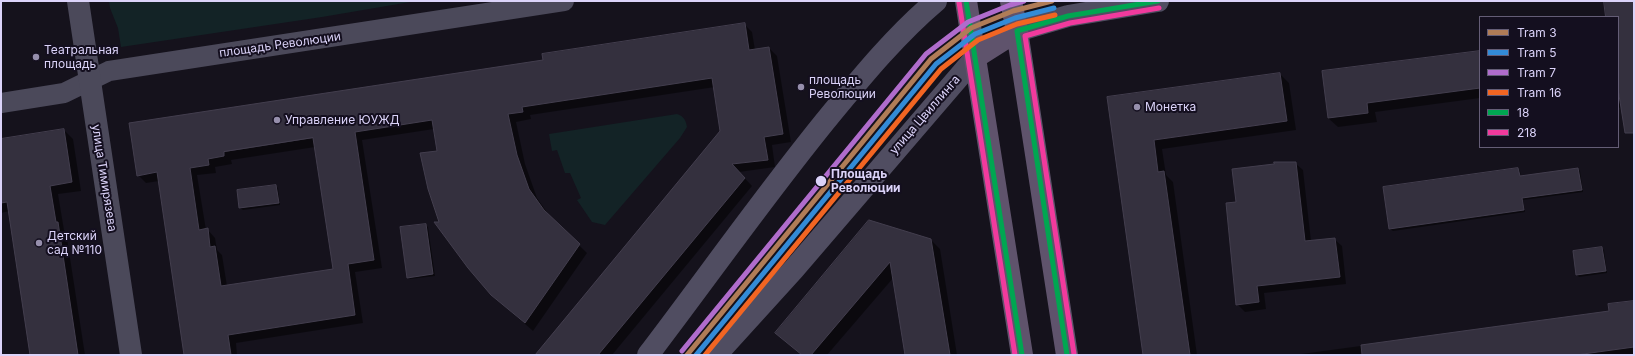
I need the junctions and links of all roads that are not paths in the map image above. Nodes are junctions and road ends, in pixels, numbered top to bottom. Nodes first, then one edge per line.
1 (78, 1) edge
2 (564, 1) edge
3 (936, 1) edge
4 (966, 1) edge
5 (1011, 1) edge
6 (1158, 1) edge
7 (1017, 31) junction
8 (976, 57) junction
9 (89, 81) junction
10 (1, 103) edge
11 (131, 355) edge
12 (648, 355) edge
13 (716, 355) edge
14 (1022, 355) edge
15 (1067, 355) edge

1 - 9 street, улица Тимирязева
2 - 9 street, площадь Революции
3 - 12 main road
4 - 8 main road
5 - 7 main road
6 - 7 main road, улица Цвиллинга
7 - 8 main road, улица Цвиллинга
7 - 15 main road
8 - 13 main road, улица Цвиллинга
8 - 14 main road
9 - 10 street, площадь Революции
9 - 11 street, улица Тимирязева

